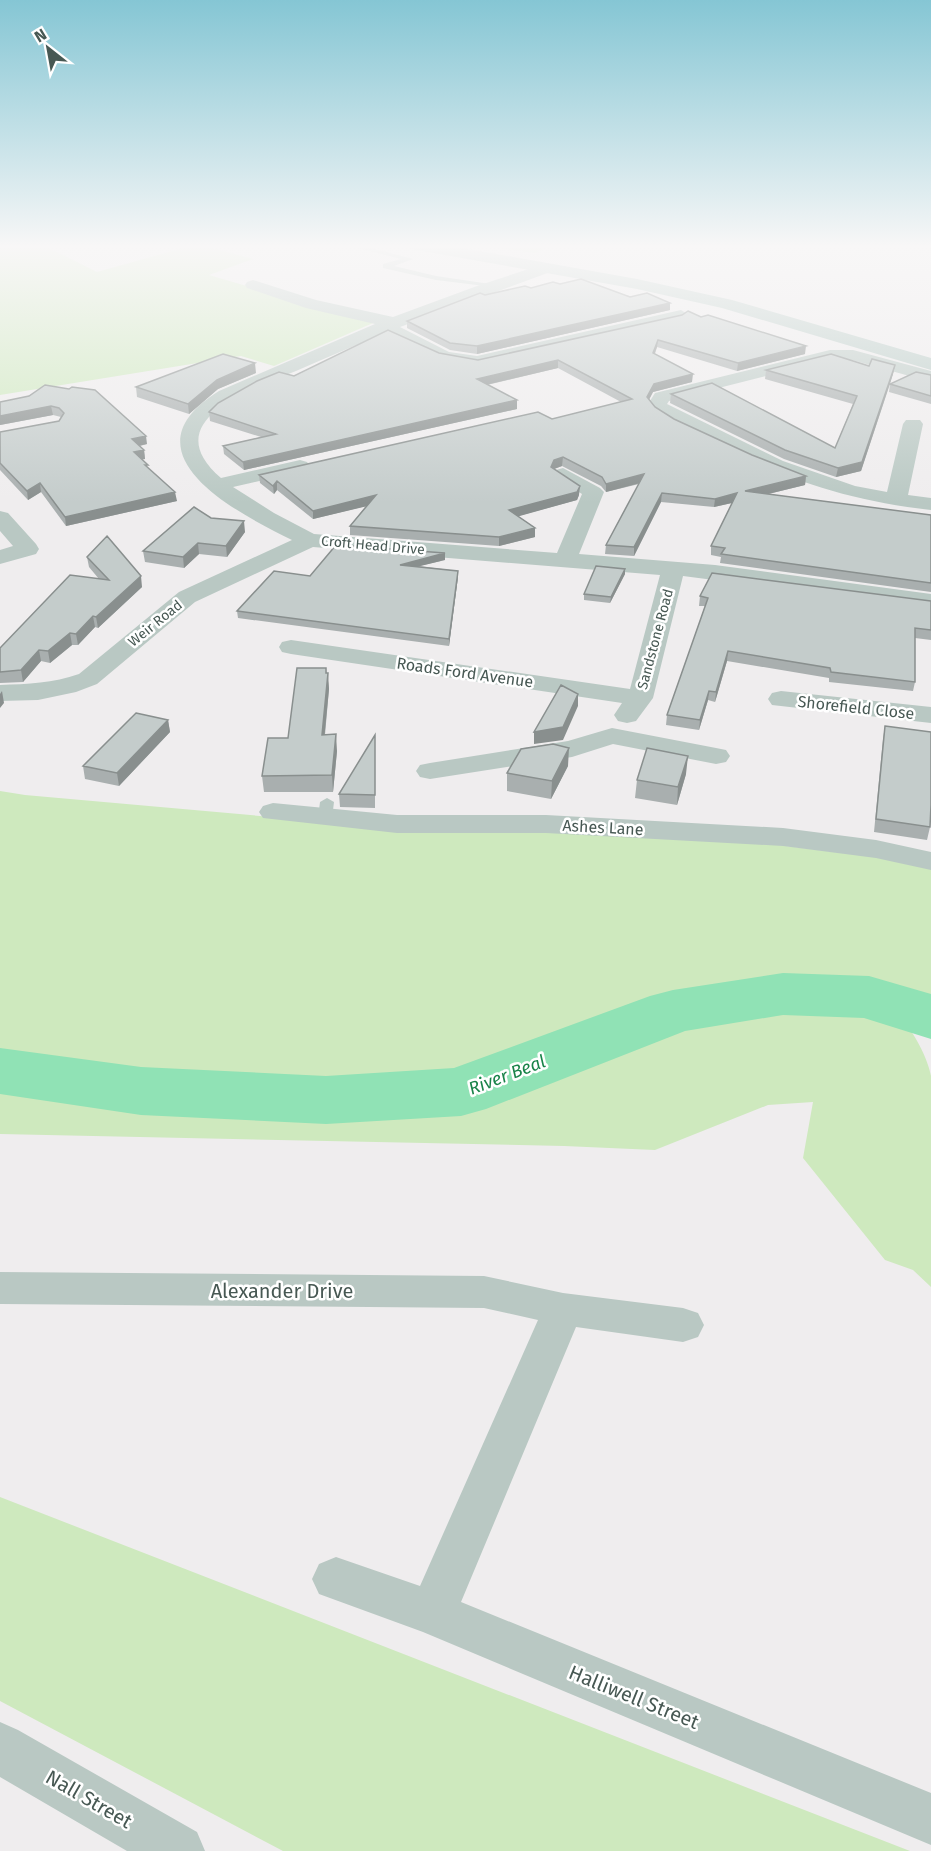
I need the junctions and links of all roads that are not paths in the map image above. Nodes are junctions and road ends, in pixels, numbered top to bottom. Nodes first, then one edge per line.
1 (375, 330) edge
2 (398, 330) edge
3 (613, 330) edge
4 (818, 330) edge
5 (931, 363) edge
6 (931, 377) edge
7 (263, 397) edge
8 (206, 408) junction
9 (913, 424) dead end
10 (320, 462) edge
11 (563, 474) edge
12 (216, 485) junction
13 (896, 500) junction
14 (931, 504) edge
15 (0, 518) edge
16 (310, 540) junction
17 (28, 549) junction
18 (0, 557) edge
19 (565, 560) junction
20 (43, 566) dead end
21 (673, 570) junction
22 (931, 601) edge
23 (291, 647) dead end
24 (0, 693) edge
25 (640, 698) junction
26 (781, 699) dead end
27 (931, 715) edge
28 (612, 736) junction
29 (716, 756) dead end
30 (430, 771) dead end
31 (273, 812) dead end
32 (931, 861) edge
33 (0, 1288) edge
34 (563, 1309) junction
35 (683, 1325) dead end
36 (336, 1579) dead end
37 (432, 1613) junction
38 (0, 1748) edge
39 (931, 1819) edge
40 (178, 1851) edge

1 - 8 street, Croft Head Drive
2 - 3 street
4 - 5 main road
6 - 13 street
7 - 8 street
8 - 12 street, Croft Head Drive
9 - 13 street
10 - 12 street
11 - 19 street
12 - 16 street, Croft Head Drive
13 - 14 street
15 - 17 street
16 - 19 street, Croft Head Drive
16 - 24 street, Weir Road
17 - 18 street
17 - 20 street
19 - 21 street, Croft Head Drive
21 - 22 street, Croft Head Drive
21 - 25 street, Sandstone Road
23 - 25 street, Roads Ford Avenue
25 - 28 street, Sandstone Road
26 - 27 street, Shorefield Close
28 - 29 street
28 - 30 street
31 - 32 street, Ashes Lane
33 - 34 street, Alexander Drive
34 - 35 street, Alexander Drive
34 - 37 street
36 - 37 street, Halliwell Street
37 - 39 street, Halliwell Street
38 - 40 street, Nall Street

